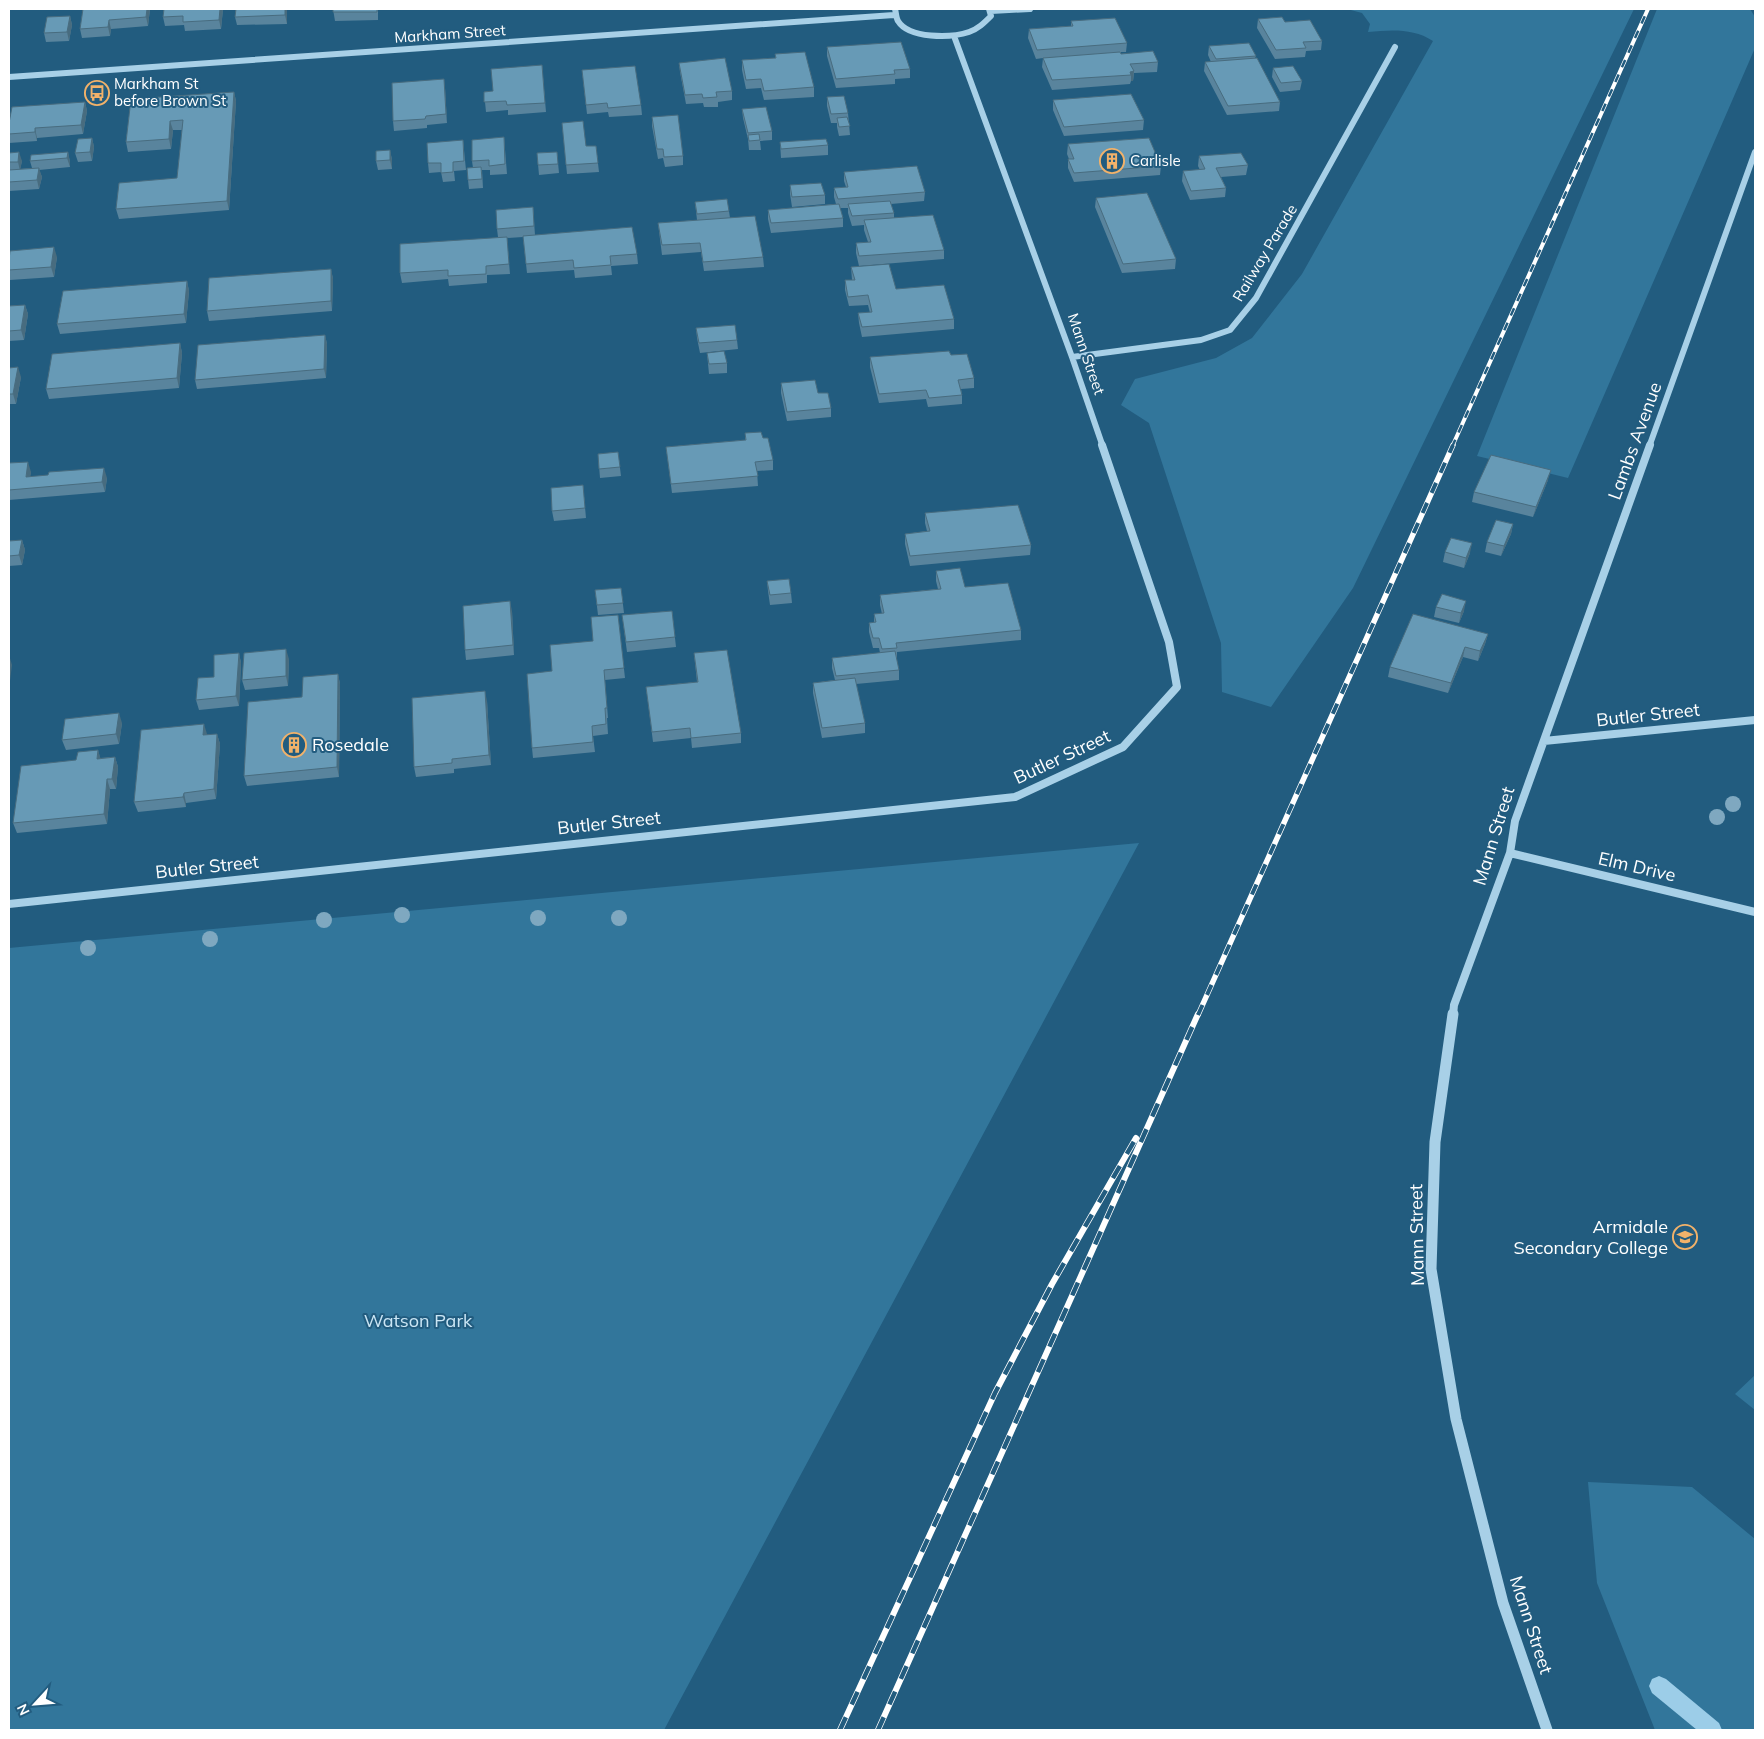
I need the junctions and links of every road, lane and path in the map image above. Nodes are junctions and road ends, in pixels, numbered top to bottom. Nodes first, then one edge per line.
1 (1030, 9) edge
2 (990, 10) edge
3 (894, 12) edge
4 (954, 36) junction
5 (1395, 47) dead end
6 (9, 77) edge
7 (1755, 152) edge
8 (1072, 357) junction
9 (1177, 686) joint
10 (1755, 720) edge
11 (1544, 741) junction
12 (1510, 853) junction
13 (9, 904) edge
14 (1755, 912) edge
15 (1547, 1730) edge

1 - 2 street
2 - 4 street
3 - 4 street
3 - 6 street, Markham Street
4 - 8 street, Mann Street
5 - 8 street, Railway Parade
7 - 11 street, Lambs Avenue
8 - 9 street, Mann Street
9 - 13 street, Butler Street
10 - 11 street, Butler Street
11 - 12 street, Mann Street
12 - 14 street, Elm Drive
12 - 15 street, Mann Street

